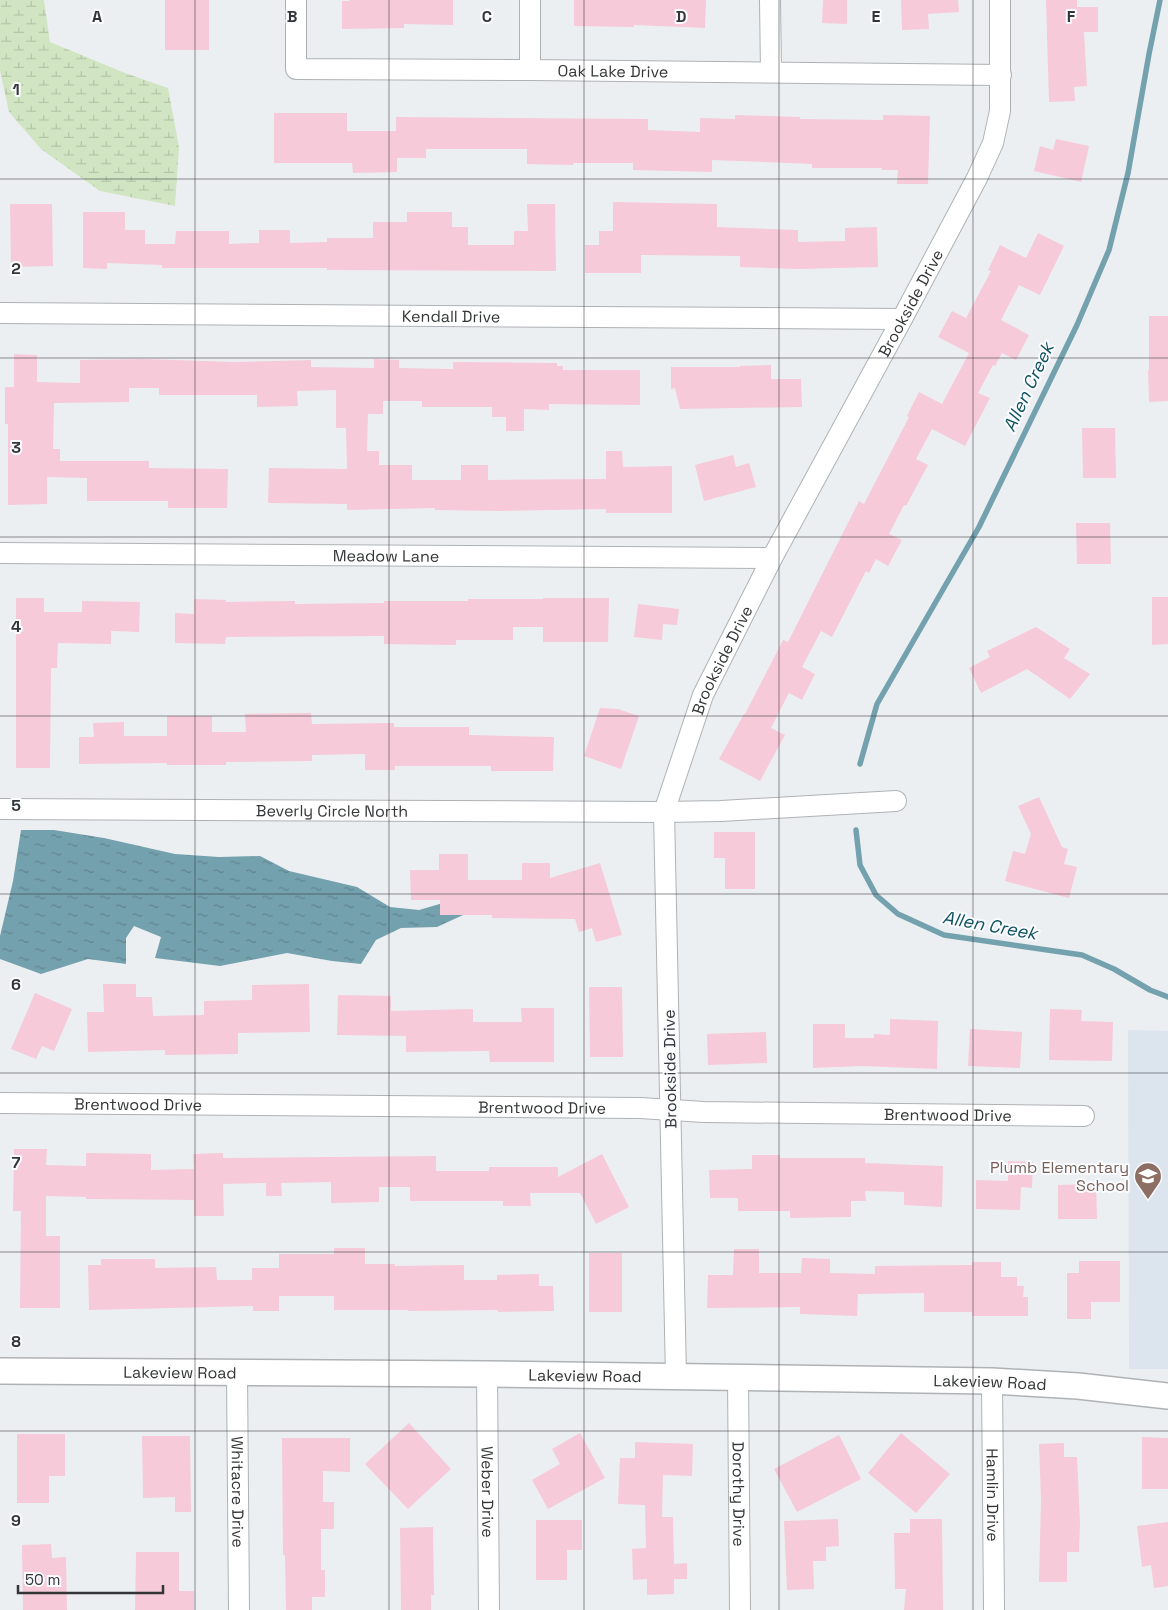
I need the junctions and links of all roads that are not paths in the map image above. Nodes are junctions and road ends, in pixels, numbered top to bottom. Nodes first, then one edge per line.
1 (296, 0) edge
2 (530, 0) edge
3 (770, 0) edge
4 (1000, 0) edge
5 (530, 70) junction
6 (771, 72) junction
7 (1000, 75) junction
8 (0, 313) edge
9 (902, 319) junction
10 (0, 553) edge
11 (772, 558) junction
12 (896, 801) dead end
13 (0, 809) edge
14 (664, 812) junction
15 (0, 1103) edge
16 (671, 1110) junction
17 (1084, 1116) dead end
18 (0, 1371) edge
19 (237, 1373) junction
20 (488, 1374) junction
21 (676, 1378) junction
22 (738, 1378) junction
23 (992, 1381) junction
24 (1168, 1396) edge
25 (239, 1610) edge
26 (489, 1610) edge
27 (740, 1610) edge
28 (994, 1610) edge

1 - 5 street, Oak Lake Drive
2 - 5 street
3 - 6 street
4 - 7 street, Brookside Drive
5 - 6 street, Oak Lake Drive
6 - 7 street, Oak Lake Drive
7 - 9 street, Brookside Drive
8 - 9 street, Kendall Drive
9 - 11 street, Brookside Drive
10 - 11 street, Meadow Lane
11 - 14 street, Brookside Drive
12 - 14 street, Beverly Circle North
13 - 14 street, Beverly Circle North
14 - 16 street, Brookside Drive
15 - 16 street, Brentwood Drive
16 - 17 street, Brentwood Drive
16 - 21 street, Brookside Drive
18 - 19 street, Lakeview Road
19 - 20 street, Lakeview Road
19 - 25 street, Whitacre Drive
20 - 21 street, Lakeview Road
20 - 26 street, Weber Drive
21 - 22 street, Lakeview Road
22 - 23 street, Lakeview Road
22 - 27 street, Dorothy Drive
23 - 24 street, Lakeview Road
23 - 28 street, Hamlin Drive

